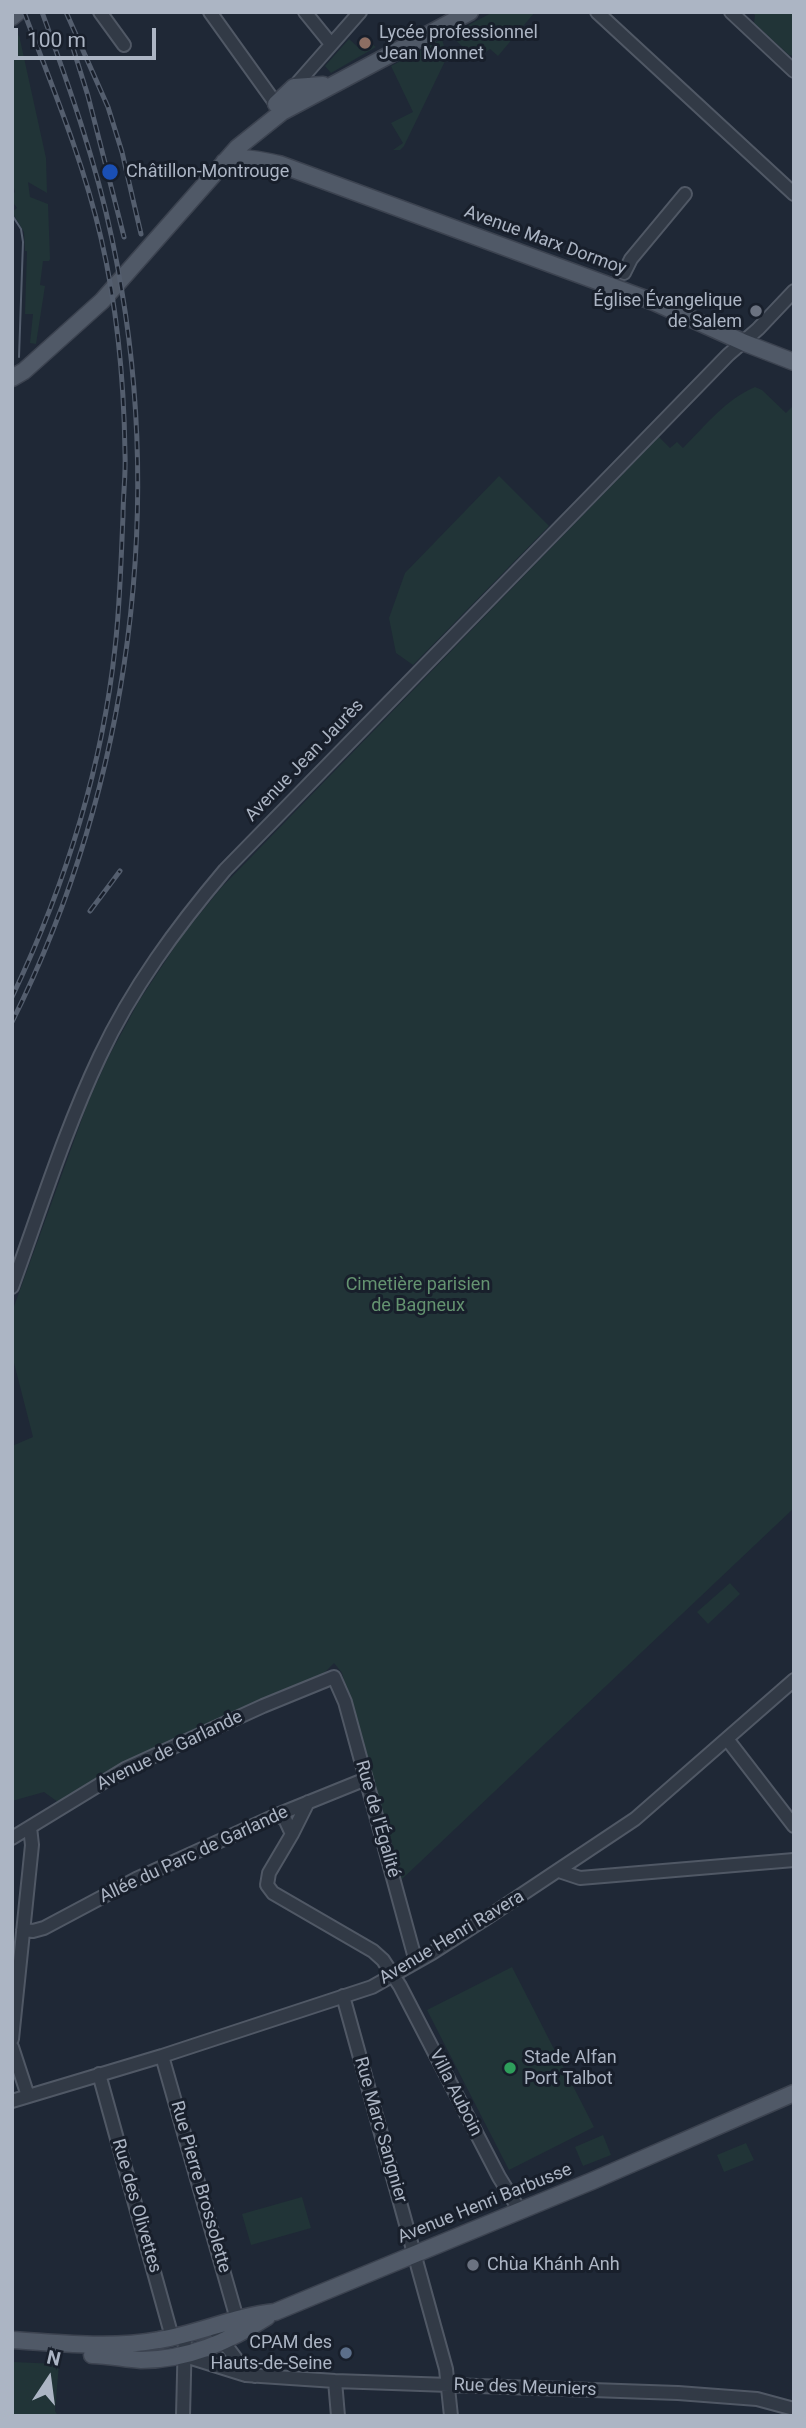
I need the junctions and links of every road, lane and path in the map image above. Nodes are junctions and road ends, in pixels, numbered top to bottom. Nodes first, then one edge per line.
1 (18, 12) edge
2 (100, 12) edge
3 (210, 12) edge
4 (305, 12) edge
5 (360, 12) edge
6 (470, 12) edge
7 (597, 12) edge
8 (731, 12) edge
9 (12, 17) edge
10 (331, 44) junction
11 (124, 45) dead end
12 (794, 71) edge
13 (329, 85) junction
14 (295, 87) junction
15 (276, 104) joint
16 (252, 135) junction
17 (224, 162) junction
18 (279, 164) junction
19 (685, 194) dead end
20 (794, 194) edge
21 (624, 273) dead end
22 (794, 291) edge
23 (744, 343) junction
24 (794, 362) edge
25 (12, 378) edge
26 (12, 1287) edge
27 (334, 1676) joint
28 (794, 1680) edge
29 (727, 1739) junction
30 (366, 1779) junction
31 (309, 1802) junction
32 (276, 1815) junction
33 (794, 1826) edge
34 (30, 1827) junction
35 (292, 1834) junction
36 (12, 1838) edge
37 (794, 1860) edge
38 (559, 1871) junction
39 (23, 1930) junction
40 (416, 1962) junction
41 (391, 1975) junction
42 (344, 1996) junction
43 (12, 2039) edge
44 (12, 2047) edge
45 (162, 2056) junction
46 (99, 2074) junction
47 (794, 2093) edge
48 (28, 2096) junction
49 (12, 2101) edge
50 (520, 2211) junction
51 (415, 2254) junction
52 (275, 2312) junction
53 (237, 2319) junction
54 (213, 2328) junction
55 (179, 2336) junction
56 (12, 2340) edge
57 (223, 2341) junction
58 (12, 2351) edge
59 (185, 2356) junction
60 (255, 2376) junction
61 (335, 2381) junction
62 (448, 2385) junction
63 (794, 2409) edge
64 (183, 2416) edge
65 (338, 2416) edge
66 (451, 2416) edge

1 - 9 main road
2 - 11 street
3 - 15 street
4 - 10 street
5 - 10 street
6 - 13 main road
7 - 20 street
8 - 12 street
10 - 14 street
13 - 14 main road
13 - 16 main road
14 - 15 main road
16 - 17 main road
16 - 18 main road, Avenue Marx Dormoy
17 - 18 main road, Avenue Marx Dormoy
17 - 25 main road
18 - 23 main road, Avenue Marx Dormoy
19 - 21 street
22 - 23 street, Avenue Jean Jaurès
23 - 24 main road, Avenue Marx Dormoy
23 - 26 street, Avenue Jean Jaurès
27 - 30 street, Rue de l'Égalité
27 - 34 street, Avenue de Garlande
28 - 29 street, Avenue Henri Ravera
29 - 33 street
29 - 38 street, Avenue Henri Ravera
30 - 31 street, Allée du Parc de Garlande
30 - 40 street, Rue de l'Égalité
31 - 32 street, Allée du Parc de Garlande
31 - 35 street
32 - 35 street
32 - 39 street, Allée du Parc de Garlande
34 - 36 street, Avenue de Garlande
34 - 39 street
35 - 41 street, Villa Auboin
37 - 38 street
38 - 40 street, Avenue Henri Ravera
39 - 43 street
40 - 41 street, Avenue Henri Ravera
41 - 42 street, Avenue Henri Ravera
41 - 50 street, Villa Auboin
42 - 45 street, Avenue Henri Ravera
42 - 51 street, Rue Marc Sangnier
44 - 48 street
45 - 46 street, Avenue Henri Ravera
45 - 53 street, Rue Pierre Brossolette
46 - 48 street, Avenue Henri Ravera
46 - 55 street, Rue des Olivettes
47 - 50 main road, Avenue Henri Barbusse
48 - 49 street, Avenue Henri Ravera
50 - 51 main road, Avenue Henri Barbusse
51 - 52 main road, Avenue Henri Barbusse
51 - 62 street, Rue Marc Sangnier
52 - 53 main road, Avenue Henri Barbusse
52 - 57 main road
53 - 54 main road, Avenue Henri Barbusse
54 - 55 main road, Avenue Henri Barbusse
54 - 57 street
55 - 56 main road, Avenue Henri Barbusse
55 - 59 street, Rue des Olivettes
57 - 59 main road
57 - 60 street
58 - 59 main road
59 - 60 street, Rue des Meuniers
59 - 64 street, Rue des Olivettes
60 - 61 street, Rue des Meuniers
61 - 62 street, Rue des Meuniers
61 - 65 street
62 - 63 street, Rue des Meuniers
62 - 66 street, Rue Marc Sangnier

